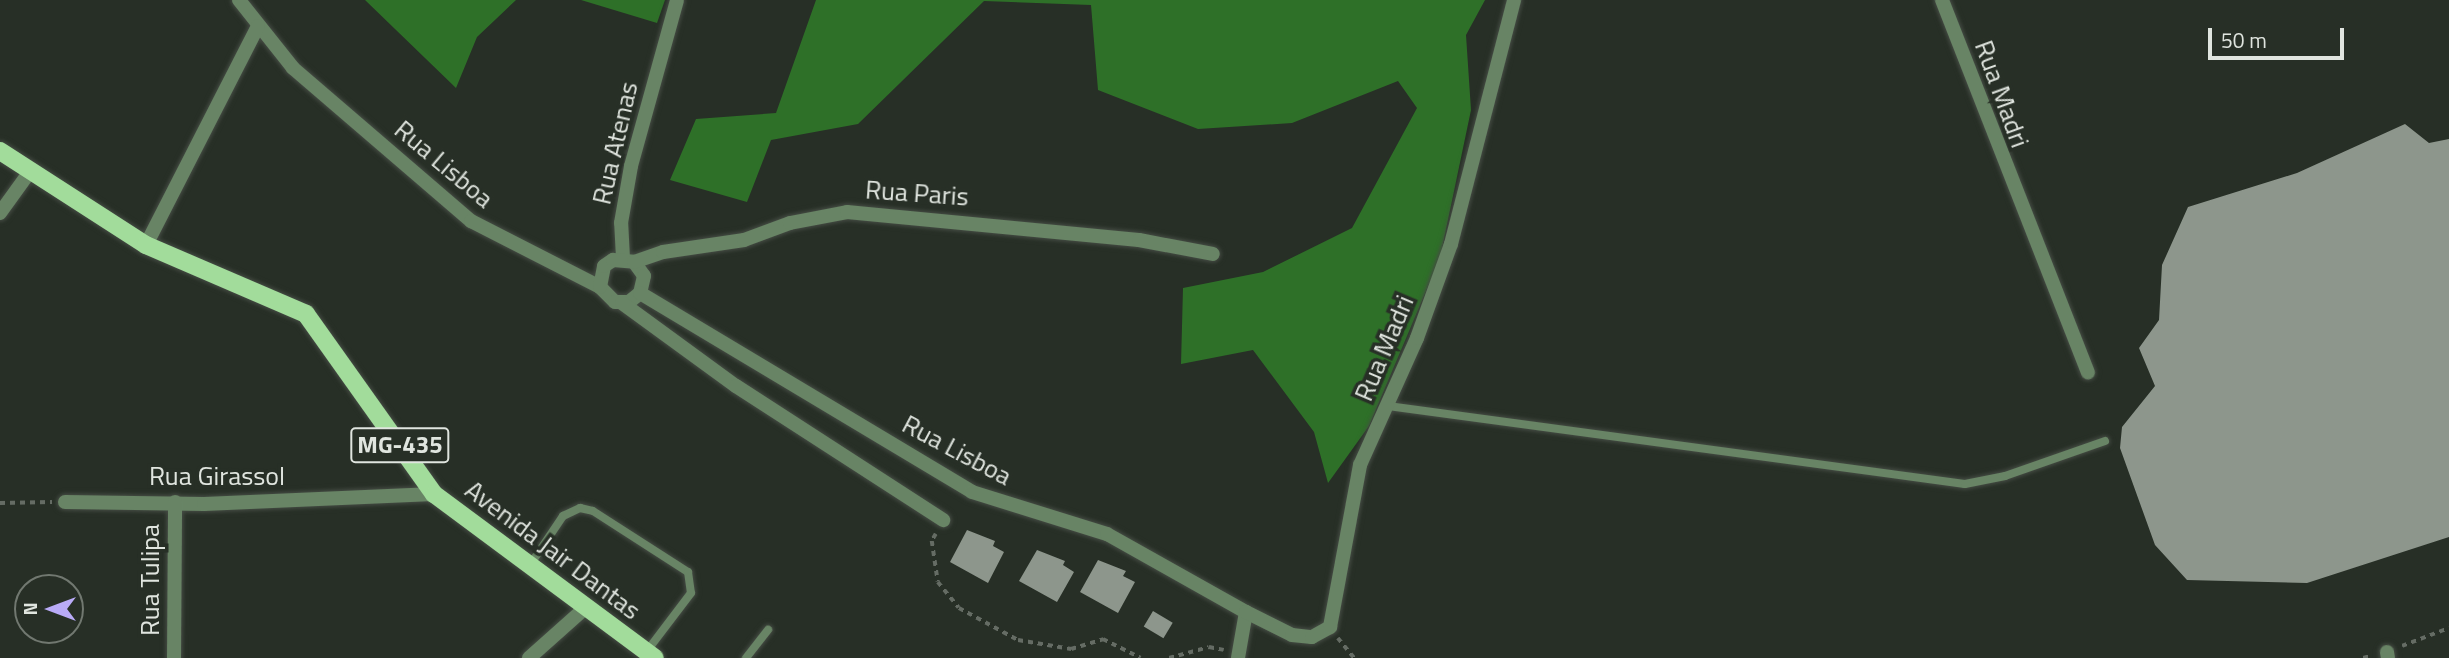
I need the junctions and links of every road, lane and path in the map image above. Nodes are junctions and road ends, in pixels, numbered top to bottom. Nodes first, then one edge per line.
1 (239, 0) edge
2 (677, 0) edge
3 (1514, 0) edge
4 (1942, 0) edge
5 (258, 26) junction
6 (0, 151) edge
7 (32, 170) junction
8 (0, 213) edge
9 (146, 245) junction
10 (1213, 254) dead end
11 (629, 260) junction
12 (600, 287) junction
13 (640, 293) junction
14 (622, 303) junction
15 (2088, 372) dead end
16 (1388, 406) junction
17 (2105, 441) dead end
18 (435, 494) junction
19 (65, 502) joint
20 (175, 502) junction
21 (0, 503) edge
22 (943, 520) joint
23 (528, 568) junction
24 (584, 609) junction
25 (1246, 612) junction
26 (1330, 627) junction
27 (2449, 628) edge
28 (768, 630) dead end
29 (651, 655) edge
30 (1239, 655) edge
31 (2387, 655) edge
32 (174, 658) edge
33 (529, 658) edge
34 (746, 658) edge
35 (1141, 658) edge
36 (1169, 658) edge
37 (1354, 658) edge
38 (2363, 658) edge

1 - 5 street, Rua Lisboa
2 - 11 street, Rua Atenas
3 - 16 street, Rua Madri
4 - 15 street, Rua Madri
5 - 9 street
5 - 12 street, Rua Lisboa
6 - 7 main road, MG-435
7 - 8 street
7 - 9 main road, MG-435
9 - 18 main road, Avenida Jair Dantas / MG-435
10 - 11 street, Rua Paris
11 - 12 street
11 - 13 street
12 - 14 street, Rua Lisboa
13 - 14 street
13 - 25 street, Rua Lisboa
14 - 22 street, Rua Lisboa
16 - 17 lane
16 - 26 street, Rua Madri
18 - 20 street, Rua Girassol
18 - 23 main road, Avenida Jair Dantas / MG-435
19 - 20 street, Rua Girassol
19 - 21 path
20 - 32 street, Rua Tulipa
22 - 35 path
23 - 24 main road, Avenida Jair Dantas / MG-435
23 - 29 lane
24 - 29 main road, Avenida Jair Dantas / MG-435
24 - 33 street
25 - 26 street
25 - 30 street
26 - 37 path
27 - 31 path
28 - 34 lane
30 - 36 path
31 - 38 path

